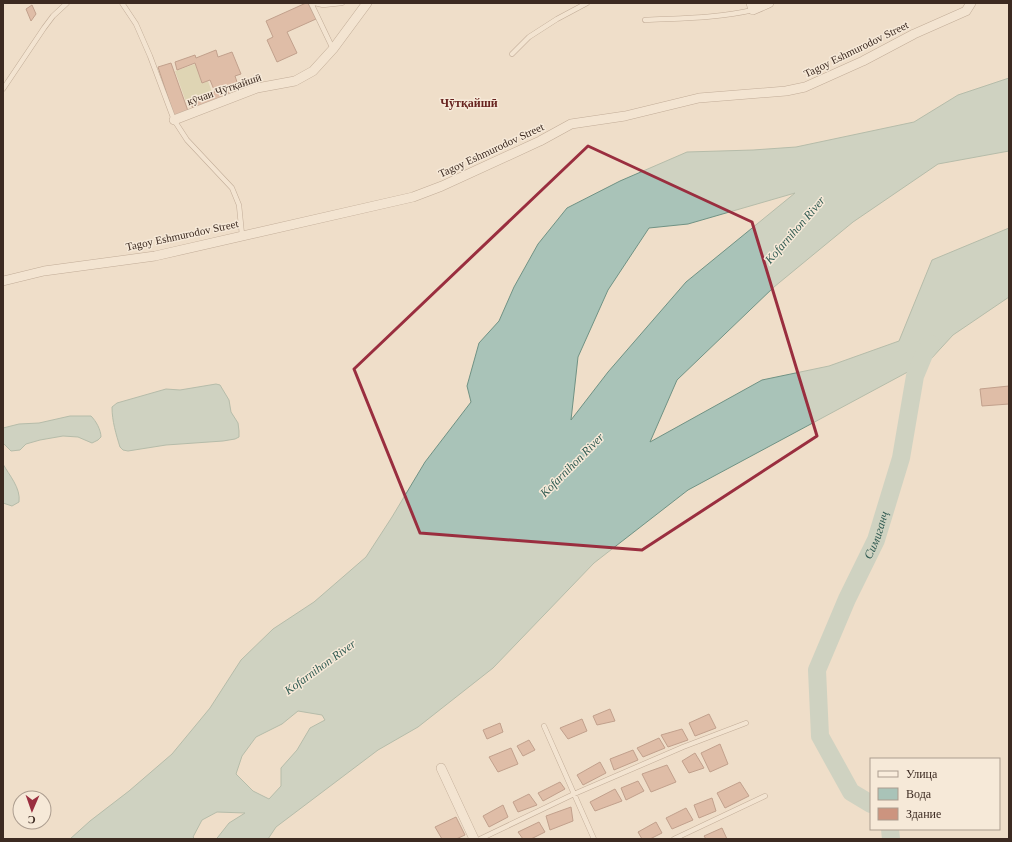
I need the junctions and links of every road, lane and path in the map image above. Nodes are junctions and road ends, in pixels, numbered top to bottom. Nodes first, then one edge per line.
1 (67, 3) edge
2 (122, 3) edge
3 (311, 3) edge
4 (316, 3) edge
5 (342, 3) edge
6 (367, 3) edge
7 (587, 3) edge
8 (769, 3) edge
9 (971, 3) edge
10 (752, 6) edge
11 (645, 20) dead end
12 (333, 49) junction
13 (512, 54) dead end
14 (3, 89) edge
15 (174, 120) junction
16 (242, 235) junction
17 (3, 281) edge
18 (746, 723) dead end
19 (544, 726) dead end
20 (441, 768) dead end
21 (574, 794) junction
22 (765, 796) dead end
23 (474, 839) edge
24 (480, 839) edge
25 (594, 839) edge
26 (674, 839) edge

1 - 14 lane
2 - 15 lane
3 - 12 lane
4 - 5 lane
6 - 12 street, кӯчаи Чӯтқайшӣ
7 - 13 lane
8 - 10 street
9 - 16 street, Tagoy Eshmurodov Street
10 - 11 lane
12 - 15 street, кӯчаи Чӯтқайшӣ
15 - 16 lane
16 - 17 street, Tagoy Eshmurodov Street
18 - 21 lane
19 - 21 lane
20 - 23 street
21 - 24 lane
21 - 25 lane
22 - 26 lane

